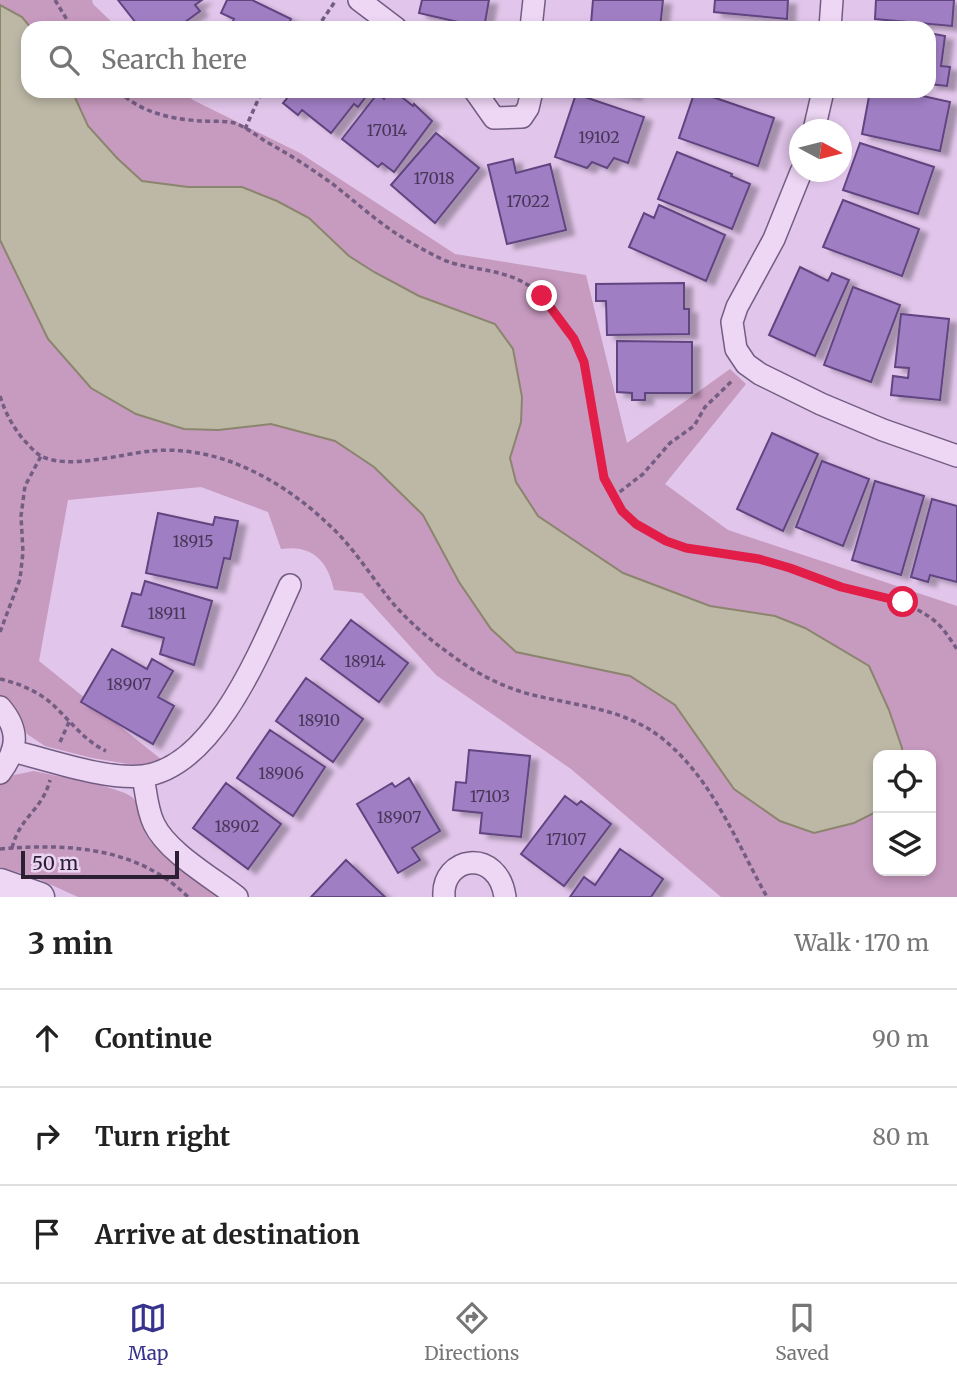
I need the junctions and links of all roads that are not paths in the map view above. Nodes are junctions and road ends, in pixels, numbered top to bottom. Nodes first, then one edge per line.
1 (359, 0) edge
2 (534, 0) edge
3 (832, 0) edge
4 (387, 21) edge
5 (532, 21) edge
6 (830, 21) edge
7 (480, 98) edge
8 (530, 98) edge
9 (821, 98) edge
10 (817, 119) edge
11 (797, 182) edge
12 (957, 456) edge
13 (289, 585) dead end
14 (0, 707) edge
15 (12, 751) junction
16 (0, 773) edge
17 (143, 776) junction
18 (0, 883) edge
19 (40, 897) edge
20 (237, 897) edge
21 (444, 897) edge
22 (505, 897) edge

1 - 4 street
2 - 5 street
3 - 6 street
7 - 8 street
9 - 10 street
11 - 12 street
13 - 17 street
14 - 15 street
15 - 16 street
15 - 17 street
17 - 20 street
18 - 19 street
21 - 22 street

